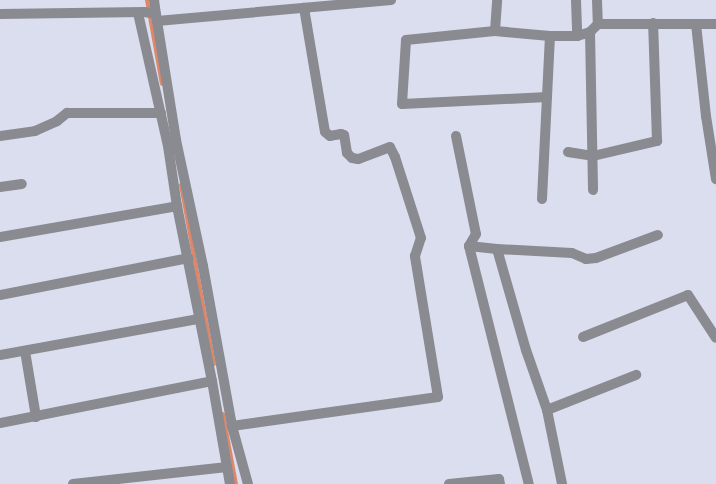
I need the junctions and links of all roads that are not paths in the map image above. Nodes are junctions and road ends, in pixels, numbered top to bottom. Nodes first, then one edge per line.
1 (154, 0) edge
2 (391, 0) edge
3 (497, 0) edge
4 (576, 0) edge
5 (597, 0) edge
6 (304, 8) junction
7 (0, 14) edge
8 (149, 15) junction
9 (653, 23) junction
10 (598, 24) junction
11 (696, 24) junction
12 (716, 24) edge
13 (495, 30) junction
14 (590, 32) junction
15 (550, 36) junction
16 (576, 36) junction
17 (547, 97) junction
18 (161, 113) junction
19 (0, 136) edge
20 (456, 136) dead end
21 (568, 152) dead end
22 (593, 156) junction
23 (716, 179) edge
24 (22, 184) dead end
25 (0, 187) edge
26 (593, 190) dead end
27 (542, 199) dead end
28 (177, 206) junction
29 (658, 235) dead end
30 (0, 237) edge
31 (469, 246) junction
32 (497, 249) junction
33 (188, 258) junction
34 (0, 295) edge
35 (199, 319) junction
36 (583, 337) dead end
37 (716, 338) edge
38 (25, 351) junction
39 (0, 355) edge
40 (636, 374) dead end
41 (212, 381) junction
42 (547, 410) junction
43 (36, 417) junction
44 (0, 423) edge
45 (232, 426) junction
46 (227, 467) junction
47 (73, 484) edge
48 (230, 484) edge
49 (248, 484) edge
50 (450, 484) edge
51 (500, 484) edge
52 (529, 484) edge
53 (562, 484) edge

1 - 8 street
2 - 6 street
3 - 13 street
4 - 16 street
5 - 10 street
6 - 8 street
6 - 45 street
7 - 8 street
8 - 18 street
8 - 45 street
9 - 10 street
9 - 11 street
9 - 22 street
10 - 14 street
11 - 12 street
11 - 23 street
13 - 15 street
13 - 17 street
14 - 16 street
14 - 22 street
15 - 16 street
15 - 17 street
17 - 27 street
18 - 19 street
18 - 28 street
20 - 31 street
21 - 22 street
22 - 26 street
24 - 25 street
28 - 30 street
28 - 33 street
29 - 32 street
31 - 32 street
31 - 52 street
32 - 42 street
33 - 34 street
33 - 35 street
35 - 38 street
35 - 41 street
36 - 37 street
38 - 39 street
38 - 43 street
40 - 42 street
41 - 43 street
41 - 46 street
42 - 53 street
43 - 44 street
45 - 49 street
46 - 47 street
46 - 48 street
50 - 51 street

